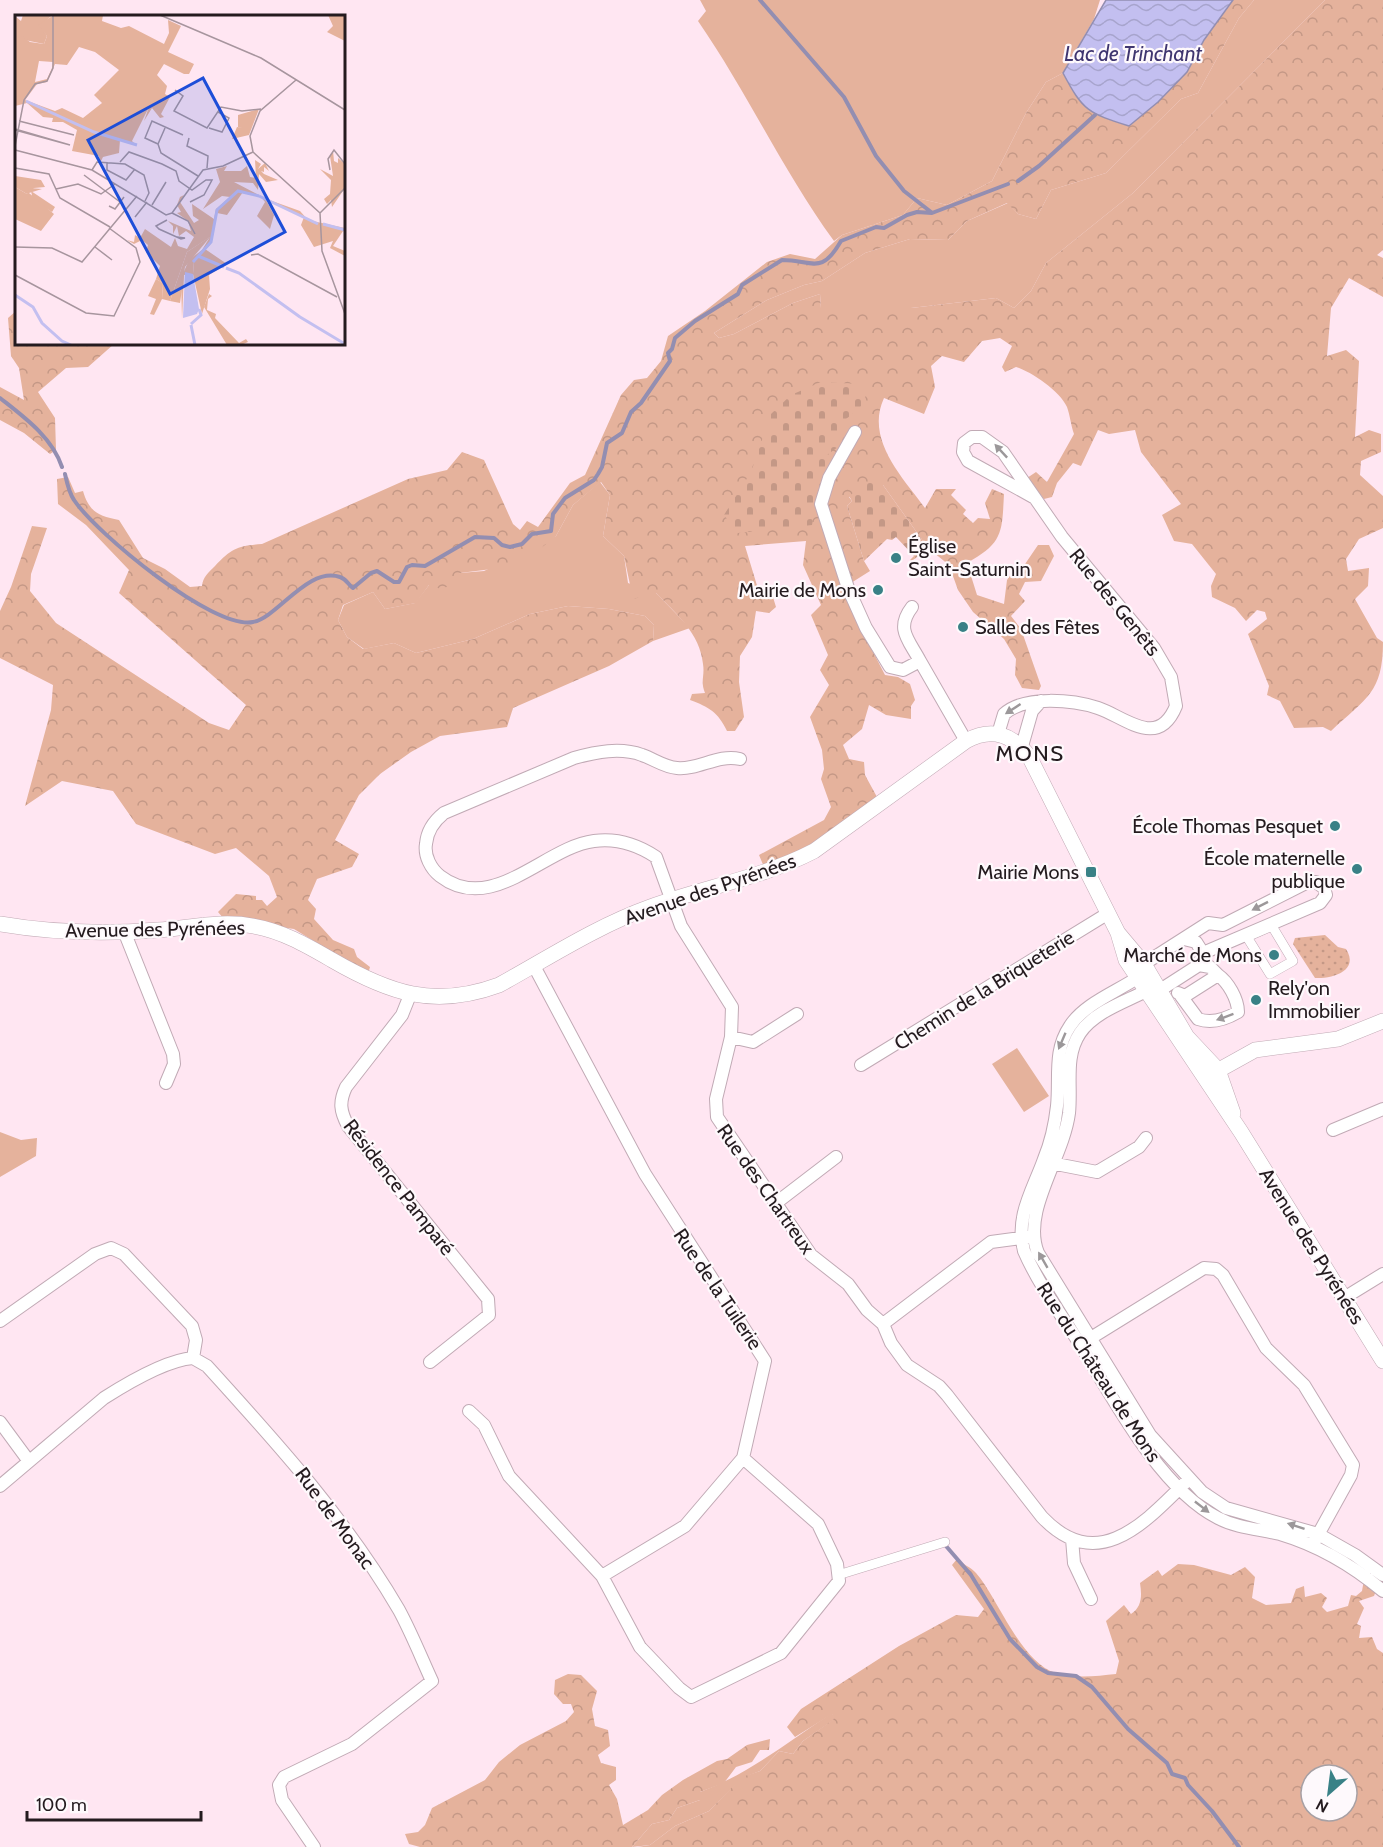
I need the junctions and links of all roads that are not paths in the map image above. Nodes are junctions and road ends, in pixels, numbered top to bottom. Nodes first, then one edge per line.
1 (855, 432) dead end
2 (1035, 498) junction
3 (912, 607) dead end
4 (920, 661) junction
5 (1041, 701) junction
6 (998, 734) junction
7 (966, 741) junction
8 (1022, 746) junction
9 (740, 759) dead end
10 (672, 900) junction
11 (1107, 914) junction
12 (0, 924) edge
13 (124, 931) junction
14 (1247, 936) joint
15 (1184, 939) junction
16 (1201, 959) junction
17 (534, 966) junction
18 (1218, 975) junction
19 (1151, 980) junction
20 (410, 995) junction
21 (1181, 996) junction
22 (797, 1014) dead end
23 (1383, 1021) edge
24 (730, 1037) junction
25 (861, 1065) dead end
26 (1211, 1074) junction
27 (166, 1083) dead end
28 (1383, 1109) edge
29 (1333, 1130) dead end
30 (1146, 1138) dead end
31 (836, 1157) dead end
32 (1050, 1162) junction
33 (776, 1203) junction
34 (1026, 1237) junction
35 (1383, 1274) edge
36 (1344, 1298) junction
37 (0, 1321) edge
38 (883, 1324) junction
39 (1085, 1341) junction
40 (193, 1358) junction
41 (1383, 1360) edge
42 (430, 1362) dead end
43 (469, 1411) dead end
44 (0, 1422) edge
45 (743, 1458) junction
46 (28, 1460) junction
47 (1185, 1484) junction
48 (0, 1486) edge
49 (1072, 1539) junction
50 (1315, 1540) junction
51 (945, 1542) dead end
52 (838, 1575) junction
53 (1383, 1575) edge
54 (602, 1576) junction
55 (1383, 1591) edge
56 (1091, 1599) dead end
57 (314, 1847) edge

1 - 4 street
2 -> 2 street, Rue des Genêts
2 - 5 street, Rue des Genêts
3 - 4 street
4 - 7 street
5 -> 6 street, Rue des Genêts
5 - 8 street
6 - 7 street, Avenue des Pyrénées
6 - 8 street
7 - 10 street, Avenue des Pyrénées
8 - 11 street, Avenue des Pyrénées
9 - 10 street, Rue des Chartreux
10 - 17 street, Avenue des Pyrénées
10 - 24 street, Rue des Chartreux
11 - 19 street, Avenue des Pyrénées
11 - 25 street, Chemin de la Briqueterie
12 - 13 street, Avenue des Pyrénées
13 - 20 street, Avenue des Pyrénées
13 - 27 street
14 - 14 street
15 - 16 street
16 -> 15 street
15 - 19 street
16 - 18 street
16 - 19 street
17 - 20 street, Avenue des Pyrénées
17 - 45 street, Rue de la Tuilerie
18 - 21 street
18 -> 21 street
19 - 21 street
19 - 26 street, Avenue des Pyrénées
19 - 32 street
20 - 42 street, Résidence Pamparé
22 - 24 street
23 - 26 street
24 - 33 street, Rue des Chartreux
26 - 36 street, Avenue des Pyrénées
28 - 29 street
30 - 32 street
31 - 33 street
32 - 34 street
33 - 38 street, Rue des Chartreux
34 - 38 street
34 - 39 street, Rue du Château de Mons
35 - 36 street
36 - 41 street, Avenue des Pyrénées
37 - 40 street
38 - 49 street, Rue des Chartreux
39 - 47 street, Rue du Château de Mons
39 - 50 street
40 - 46 street
40 - 57 street, Rue de Monac
43 - 54 street
44 - 46 street
45 - 52 street
45 - 54 street, Rue de la Tuilerie
46 - 48 street
47 - 49 street, Rue des Chartreux
47 - 50 street, Rue du Château de Mons
49 - 56 street
50 - 53 street, Rue du Château de Mons
50 - 55 street, Rue du Château de Mons
51 - 52 street
52 - 54 street

